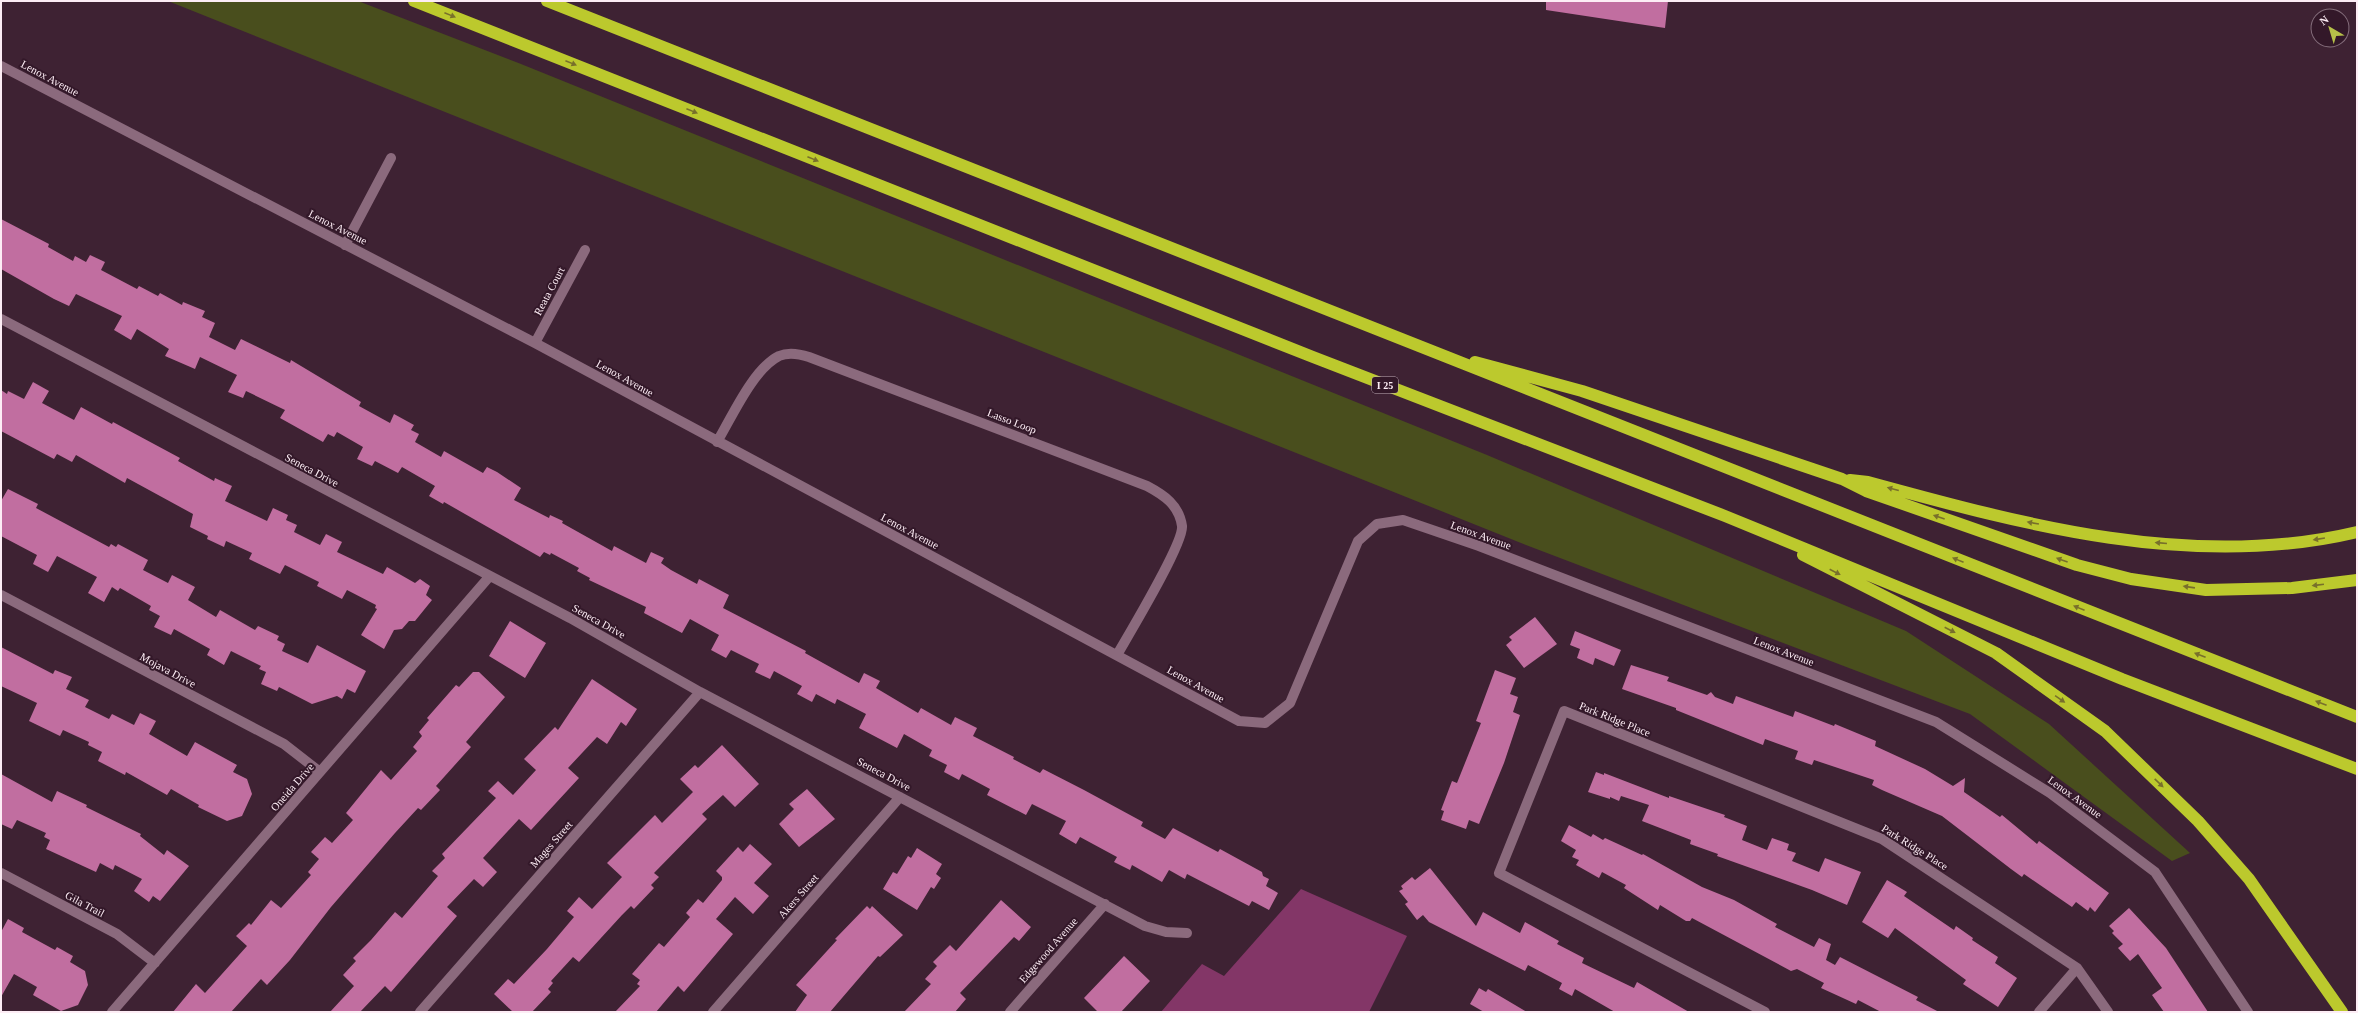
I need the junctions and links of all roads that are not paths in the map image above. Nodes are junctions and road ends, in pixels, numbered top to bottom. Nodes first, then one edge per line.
1 (414, 1) edge
2 (547, 1) edge
3 (1, 66) edge
4 (391, 158) dead end
5 (345, 245) junction
6 (585, 250) dead end
7 (1, 319) edge
8 (535, 343) junction
9 (1417, 346) junction
10 (717, 442) junction
11 (1842, 479) junction
12 (1725, 516) junction
13 (2357, 532) edge
14 (489, 577) junction
15 (2357, 580) edge
16 (1, 595) edge
17 (1118, 655) junction
18 (700, 692) junction
19 (2357, 717) edge
20 (2357, 769) edge
21 (320, 772) junction
22 (900, 796) junction
23 (1, 873) edge
24 (1105, 904) junction
25 (1187, 933) dead end
26 (155, 963) junction
27 (2077, 968) junction
28 (112, 1012) edge
29 (420, 1012) edge
30 (713, 1012) edge
31 (1010, 1012) edge
32 (1765, 1012) edge
33 (2040, 1012) edge
34 (2108, 1012) edge
35 (2248, 1012) edge
36 (2342, 1012) edge

1 -> 12 highway, I 25
2 - 9 highway
3 - 5 street, Lenox Avenue
4 - 5 street
5 - 8 street, Lenox Avenue
6 - 8 street, Reata Court
7 - 14 street, Seneca Drive
8 - 10 street, Lenox Avenue
9 - 11 highway
19 -> 9 highway
10 - 17 street, Lenox Avenue
10 - 17 street, Lasso Loop
13 -> 11 highway
15 -> 11 highway
12 - 20 highway, I 25
12 -> 36 highway
14 - 18 street, Seneca Drive
14 - 21 street, Oneida Drive
16 - 21 street, Mojava Drive
17 - 35 street, Lenox Avenue
18 - 22 street, Seneca Drive
18 - 29 street, Mages Street
21 - 26 street, Oneida Drive
22 - 24 street, Seneca Drive
22 - 30 street, Akers Street
23 - 26 street, Gila Trail
24 - 25 street, Seneca Drive
24 - 31 street, Edgewood Avenue
26 - 28 street, Oneida Drive
27 - 32 street, Park Ridge Place
27 - 33 street
27 - 34 street, Park Ridge Place

